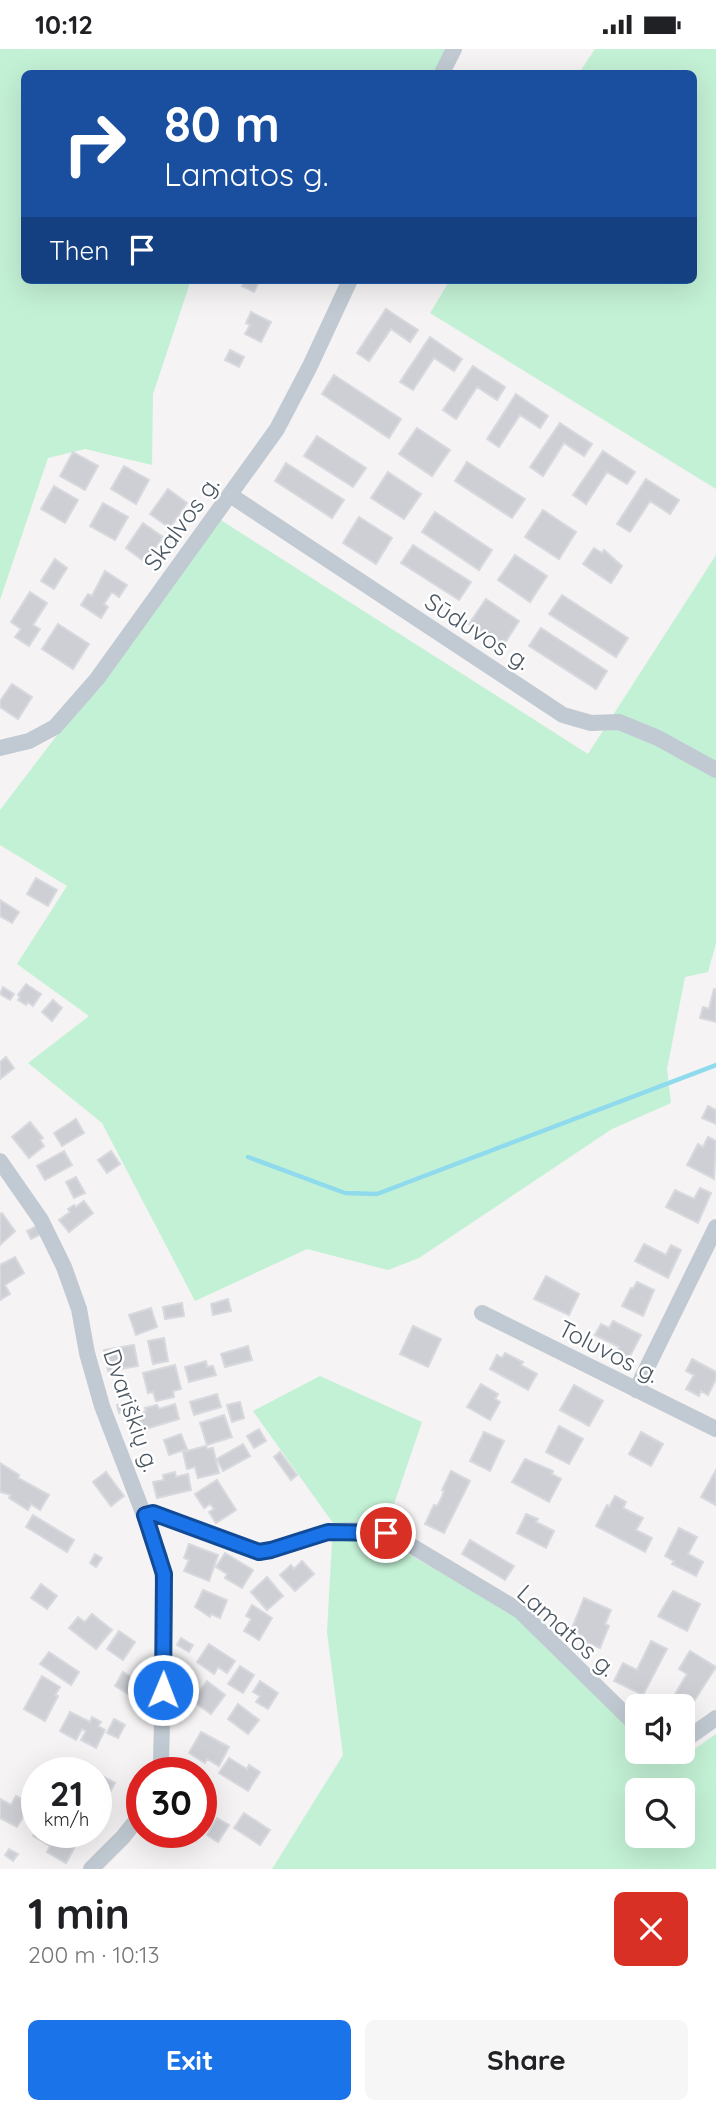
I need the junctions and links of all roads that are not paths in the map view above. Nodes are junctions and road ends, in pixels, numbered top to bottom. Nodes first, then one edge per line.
1 (454, 49) edge
2 (444, 70) edge
3 (348, 284) edge
4 (230, 495) junction
5 (0, 748) edge
6 (716, 770) edge
7 (0, 1161) edge
8 (716, 1227) edge
9 (482, 1313) dead end
10 (636, 1390) junction
11 (716, 1429) edge
12 (145, 1515) junction
13 (625, 1715) edge
14 (716, 1718) edge
15 (695, 1733) edge
16 (162, 1757) edge
17 (126, 1832) edge
18 (91, 1869) edge

1 - 2 street
3 - 4 street, Skalvos g.
4 - 5 street, Skalvos g.
4 - 6 street, Sūduvos g.
7 - 12 street, Dvariškių g.
8 - 10 street
9 - 10 street, Toluvos g.
10 - 11 street, Toluvos g.
12 - 13 street, Lamatos g.
12 - 16 street, Dvariškių g.
14 - 15 street
17 - 18 street

